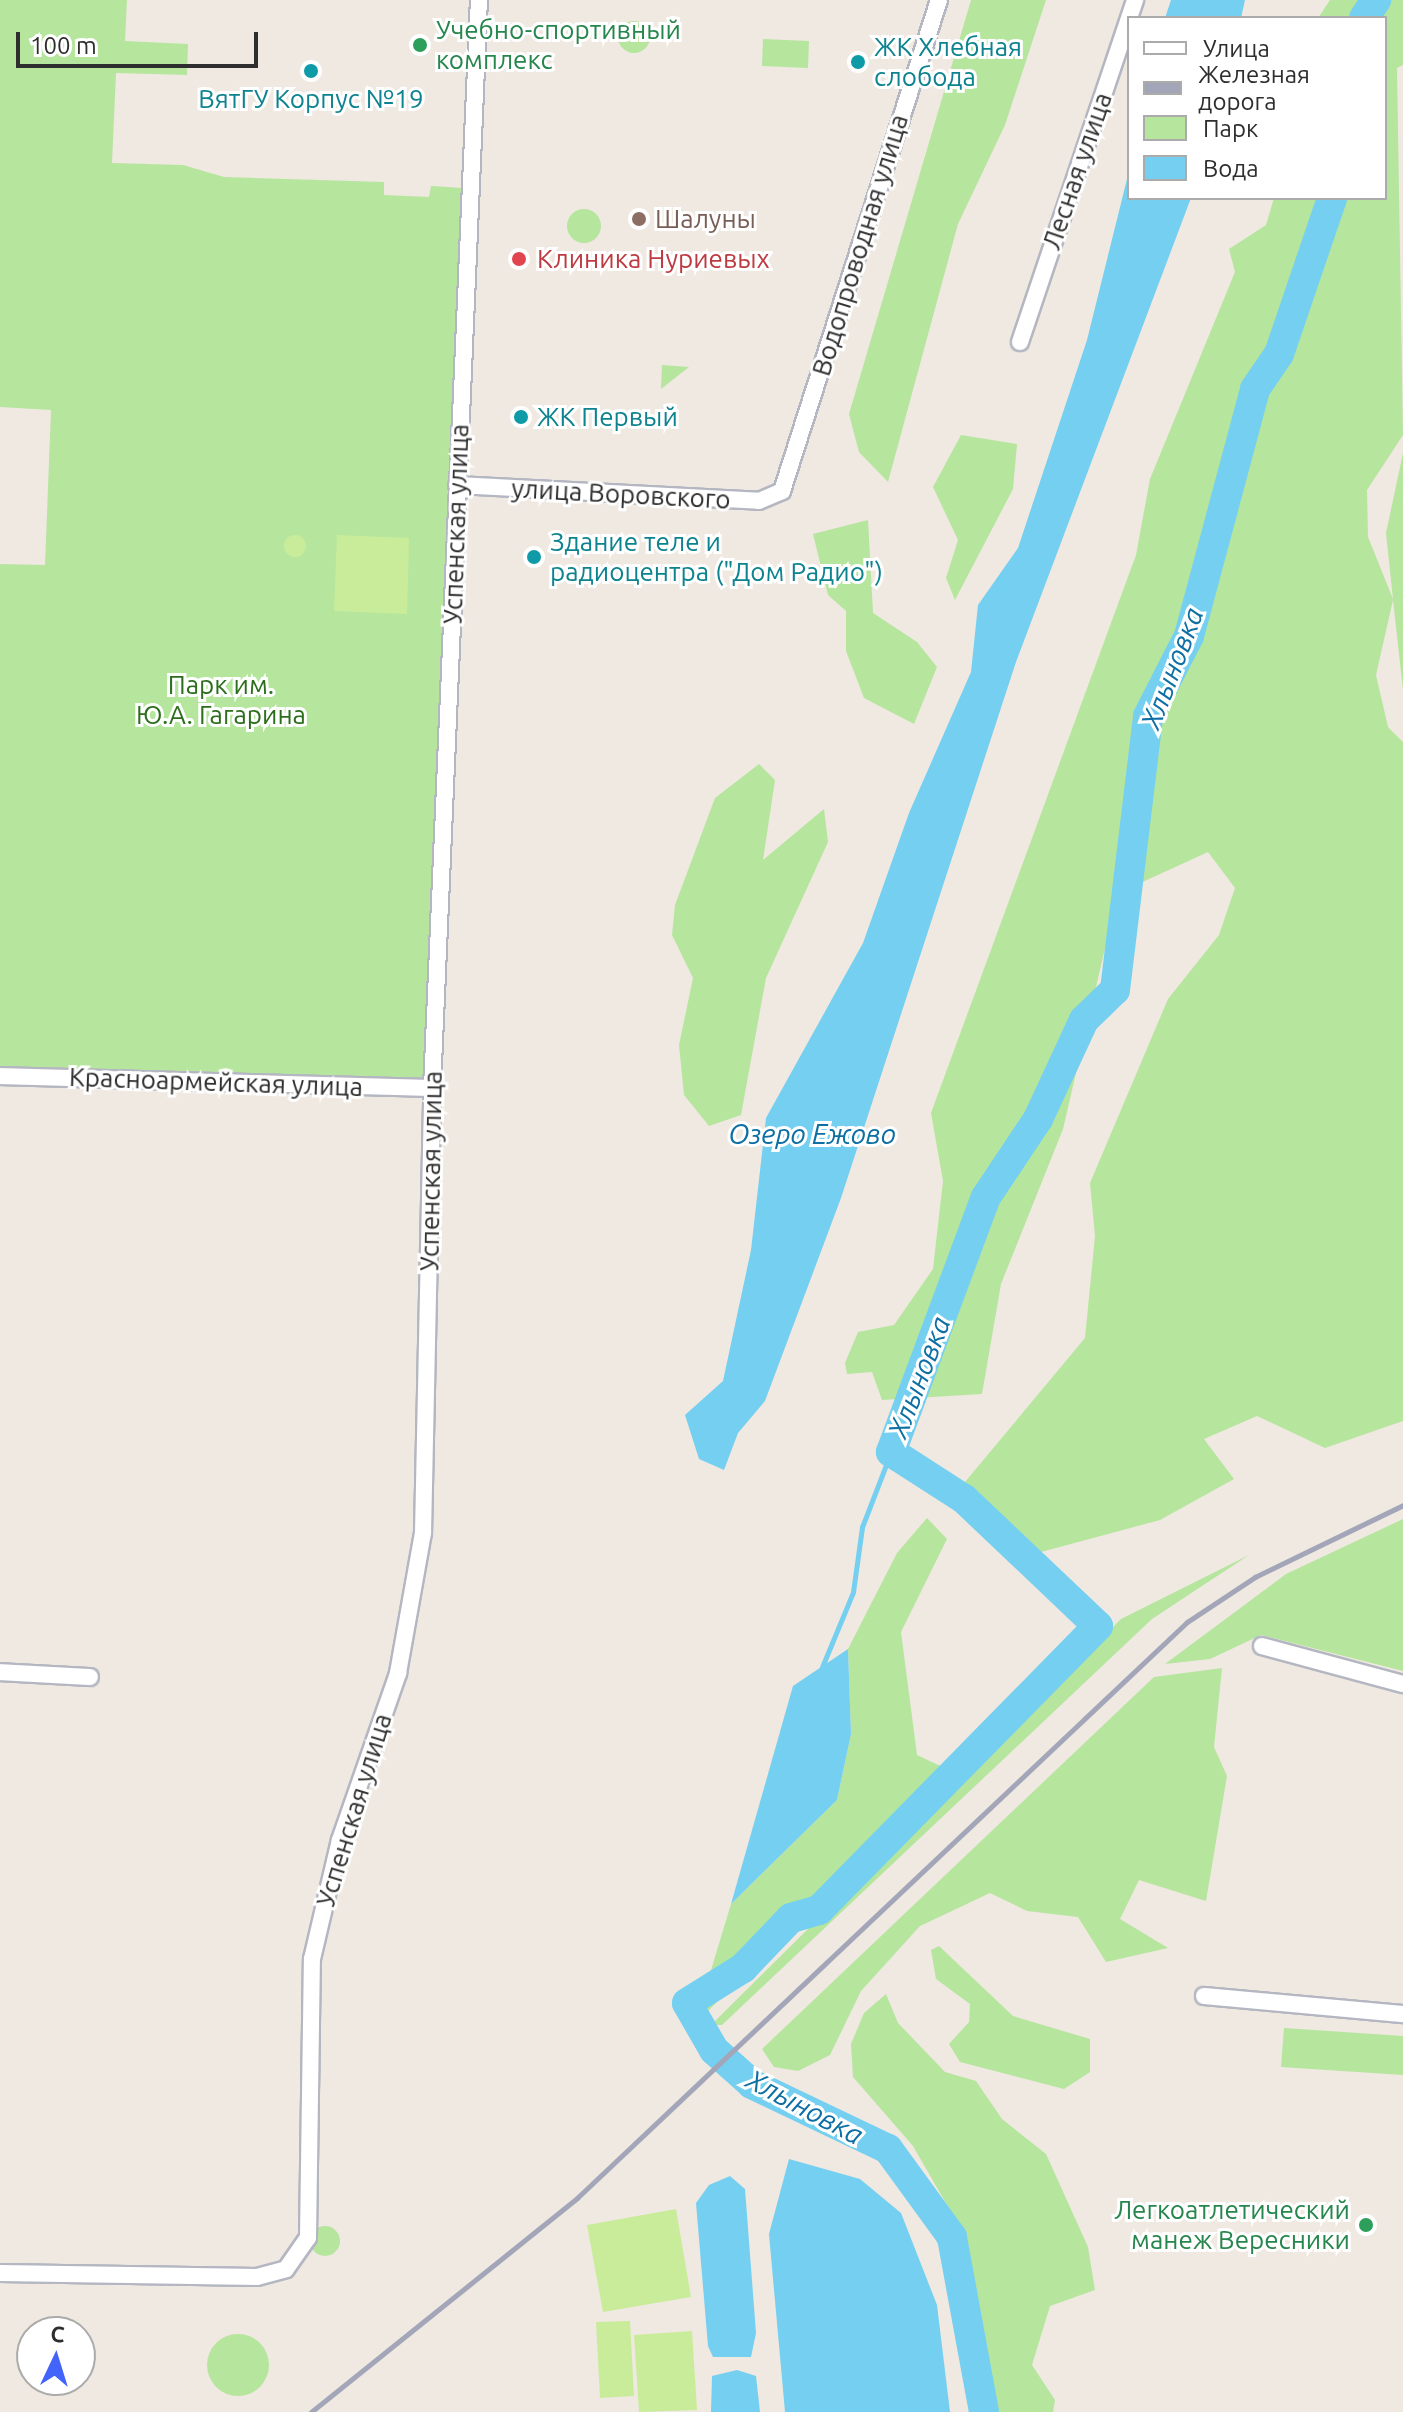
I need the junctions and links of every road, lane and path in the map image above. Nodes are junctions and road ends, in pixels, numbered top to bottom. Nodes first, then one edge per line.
1 (479, 0) edge
2 (939, 0) edge
3 (1127, 24) edge
4 (1020, 342) dead end
5 (457, 485) junction
6 (782, 491) joint
7 (0, 1076) edge
8 (432, 1088) junction
9 (1262, 1646) dead end
10 (0, 1672) edge
11 (90, 1677) dead end
12 (1403, 1684) edge
13 (1204, 1996) dead end
14 (1403, 2014) edge
15 (0, 2273) edge

1 - 5 street, Успенская улица
2 - 6 street, Водопроводная улица
3 - 4 street, Лесная улица
5 - 6 street, улица Воровского
5 - 8 street, Успенская улица
7 - 8 street, Красноармейская улица
8 - 15 street, Успенская улица
9 - 12 street
10 - 11 street
13 - 14 street

